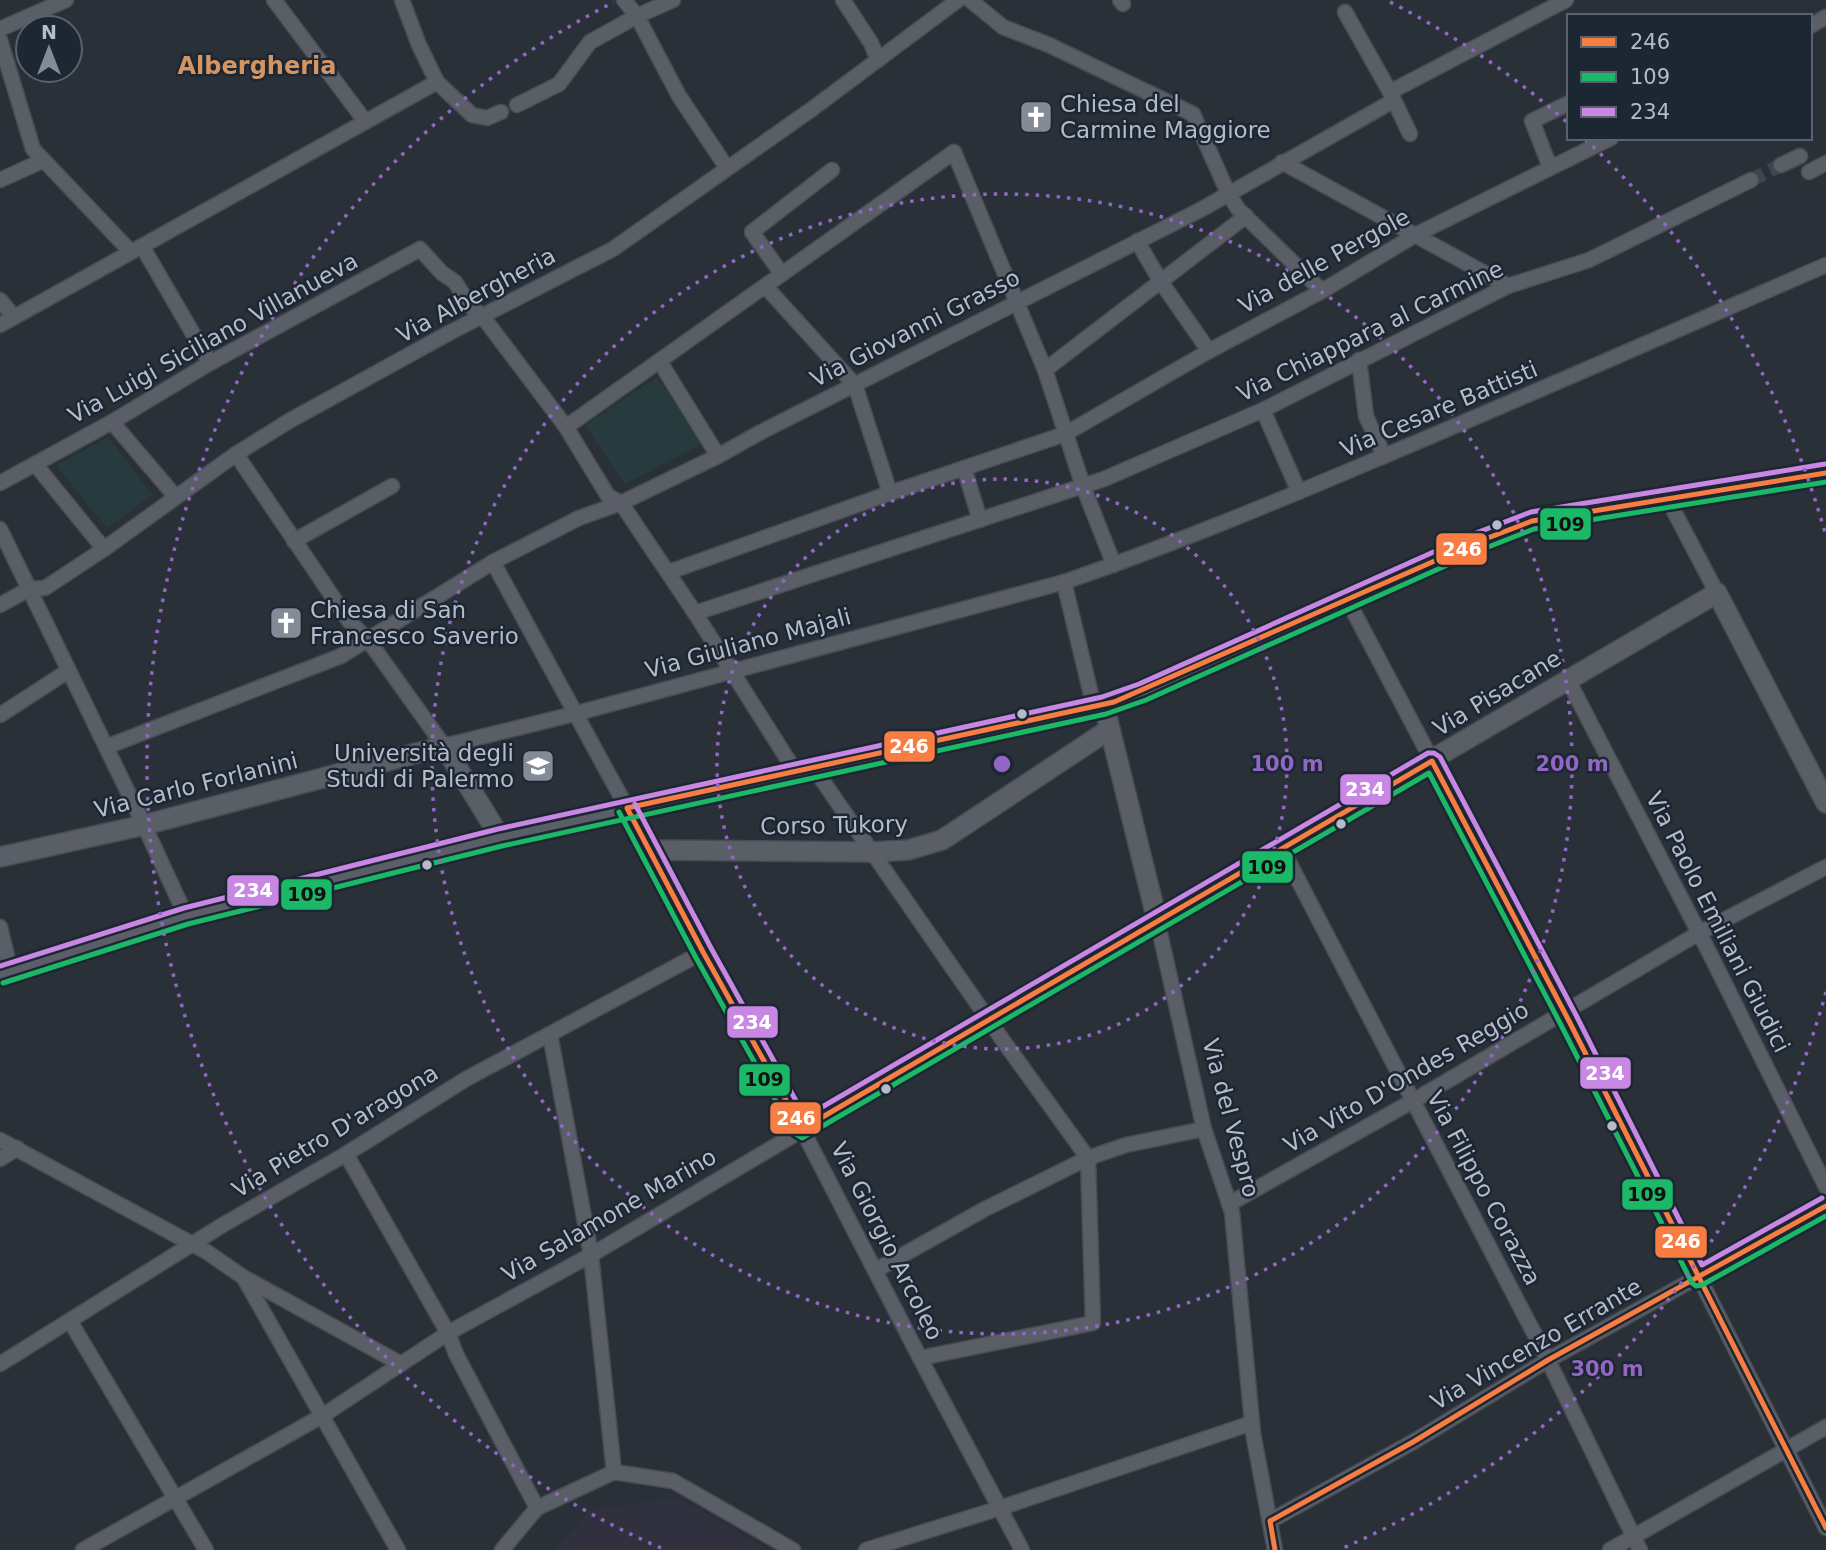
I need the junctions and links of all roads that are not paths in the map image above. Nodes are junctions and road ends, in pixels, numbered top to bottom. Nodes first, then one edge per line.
1 (66, 0) edge
2 (274, 0) edge
3 (402, 0) edge
4 (624, 0) edge
5 (673, 0) edge
6 (843, 0) edge
7 (958, 0) edge
8 (1566, 0) edge
9 (974, 1) edge
10 (1345, 12) dead end
11 (637, 16) junction
12 (0, 30) edge
13 (0, 40) edge
14 (878, 60) junction
15 (436, 82) junction
16 (1391, 96) junction
17 (1567, 104) edge
18 (517, 105) dead end
19 (494, 115) dead end
20 (365, 121) junction
21 (1410, 134) dead end
22 (1607, 140) edge
23 (1800, 156) dead end
24 (42, 161) junction
25 (1282, 162) junction
26 (1826, 163) edge
27 (1781, 165) tunnel mouth
28 (1550, 167) junction
29 (727, 168) junction
30 (832, 170) dead end
31 (1809, 172) dead end
32 (0, 180) edge
33 (1751, 180) tunnel mouth
34 (1228, 193) junction
35 (1246, 216) junction
36 (1417, 234) junction
37 (1138, 241) junction
38 (136, 249) junction
39 (1826, 265) edge
40 (781, 273) junction
41 (1161, 282) junction
42 (765, 286) junction
43 (1508, 286) junction
44 (1322, 291) junction
45 (0, 300) edge
46 (1016, 303) junction
47 (14, 317) junction
48 (483, 317) junction
49 (0, 325) edge
50 (1209, 351) junction
51 (1359, 360) junction
52 (660, 362) junction
53 (210, 363) junction
54 (1045, 370) junction
55 (855, 384) junction
56 (1263, 410) junction
57 (112, 422) junction
58 (566, 427) junction
59 (1065, 433) junction
60 (236, 454) junction
61 (718, 456) junction
62 (1384, 456) junction
63 (35, 464) junction
64 (964, 468) junction
65 (1826, 473) edge
66 (0, 483) edge
67 (392, 486) dead end
68 (1083, 486) junction
69 (1299, 492) junction
70 (890, 493) junction
71 (175, 496) junction
72 (1667, 498) junction
73 (621, 503) junction
74 (980, 520) junction
75 (0, 529) edge
76 (294, 541) junction
77 (104, 549) junction
78 (493, 562) junction
79 (1114, 565) junction
80 (669, 572) junction
81 (1064, 582) junction
82 (29, 589) junction
83 (1717, 593) junction
84 (1348, 601) junction
85 (0, 605) edge
86 (695, 613) junction
87 (368, 640) junction
88 (68, 671) junction
89 (730, 671) junction
90 (1568, 680) junction
91 (1099, 706) junction
92 (574, 714) junction
93 (0, 715) edge
94 (1110, 729) junction
95 (444, 746) junction
96 (106, 747) junction
97 (1432, 761) junction
98 (804, 769) junction
99 (1826, 803) edge
100 (627, 808) junction
101 (144, 825) junction
102 (500, 837) junction
103 (1282, 849) junction
104 (651, 850) junction
105 (873, 852) junction
106 (0, 857) edge
107 (1826, 867) edge
108 (186, 916) junction
109 (1157, 920) junction
110 (0, 927) edge
111 (1699, 933) junction
112 (703, 952) junction
113 (5, 973) edge
114 (1564, 1012) junction
115 (988, 1019) junction
116 (550, 1034) junction
117 (1413, 1101) junction
118 (802, 1129) junction
119 (1204, 1129) junction
120 (0, 1140) edge
121 (17, 1148) junction
122 (346, 1154) junction
123 (1088, 1158) junction
124 (0, 1159) edge
125 (1826, 1187) edge
126 (1229, 1204) junction
127 (1826, 1206) edge
128 (194, 1244) junction
129 (591, 1255) junction
130 (876, 1270) junction
131 (243, 1277) junction
132 (1698, 1277) junction
133 (70, 1321) junction
134 (449, 1333) junction
135 (920, 1358) junction
136 (1548, 1360) junction
137 (0, 1364) edge
138 (401, 1364) junction
139 (322, 1416) junction
140 (1252, 1423) junction
141 (1826, 1427) edge
142 (1786, 1451) junction
143 (614, 1472) junction
144 (175, 1499) junction
145 (537, 1508) junction
146 (1000, 1508) junction
147 (1270, 1521) junction
148 (1826, 1528) edge
149 (1637, 1544) edge
150 (83, 1550) edge
151 (206, 1550) edge
152 (398, 1550) edge
153 (502, 1550) edge
154 (793, 1550) edge
155 (866, 1550) edge
156 (1022, 1550) edge
157 (1275, 1550) edge
158 (1610, 1550) edge

1 - 12 street
2 - 20 street
3 - 15 street
4 - 11 street
5 - 11 street
6 - 14 street
7 - 14 street, Via Albergheria
8 - 16 street, Via Giovanni Grasso
9 - 34 street
10 - 16 street
11 - 18 street
11 - 29 street
13 - 24 street
14 - 29 street, Via Albergheria
15 - 19 street
15 - 20 street
16 - 21 street
16 - 25 street, Via Giovanni Grasso
17 - 28 street
20 - 38 street
22 - 28 street, Via delle Pergole
23 - 27 street
24 - 32 street
24 - 38 street
25 - 34 street, Via Giovanni Grasso
25 - 36 street
26 - 31 street
28 - 36 street, Via delle Pergole
29 - 48 street, Via Albergheria
30 - 40 street
33 - 43 street, Via Chiappara al Carmine
34 - 35 street
34 - 37 street, Via Giovanni Grasso
35 - 41 street
35 - 44 street
36 - 43 street
36 - 44 street, Via delle Pergole
37 - 41 street
37 - 46 street, Via Giovanni Grasso
38 - 47 street
38 - 53 street
39 - 62 street, Via Cesare Battisti
40 - 42 street
40 - 46 street
41 - 50 street
41 - 54 street
42 - 52 street
42 - 55 street
43 - 51 street, Via Chiappara al Carmine
44 - 50 street, Via delle Pergole
45 - 47 street
46 - 54 street
46 - 55 street, Via Giovanni Grasso
47 - 49 street
48 - 53 street, Via Luigi Siciliano Villanueva
48 - 58 street
48 - 60 street, Via Albergheria
50 - 59 street, Via delle Pergole
51 - 56 street, Via Chiappara al Carmine
51 - 62 street
52 - 58 street
52 - 61 street
53 - 57 street, Via Luigi Siciliano Villanueva
54 - 59 street
55 - 61 street, Via Giovanni Grasso
55 - 70 street
56 - 68 street, Via Chiappara al Carmine
56 - 69 street
57 - 63 street, Via Luigi Siciliano Villanueva
57 - 71 street
58 - 73 street
59 - 64 street, Via delle Pergole
59 - 68 street
60 - 71 street, Via Albergheria
60 - 76 street
61 - 73 street, Via Giovanni Grasso
62 - 69 street, Via Cesare Battisti
63 - 66 street, Via Luigi Siciliano Villanueva
63 - 77 street
64 - 70 street, Via delle Pergole
64 - 74 street
65 - 72 street, Corso Tukory
67 - 76 street
68 - 74 street, Via Chiappara al Carmine
68 - 79 street
69 - 79 street, Via Cesare Battisti
70 - 80 street, Via delle Pergole
71 - 77 street, Via Albergheria
72 - 83 street
72 - 84 street, Corso Tukory
73 - 78 street, Via Giovanni Grasso
73 - 80 street
74 - 86 street, Via Chiappara al Carmine
75 - 82 street
76 - 87 street
77 - 82 street, Via Albergheria
78 - 87 street, Via Giovanni Grasso
78 - 92 street
79 - 81 street, Via Cesare Battisti
80 - 86 street
81 - 89 street, Via Giuliano Majali
81 - 91 street
82 - 85 street, Via Albergheria
82 - 88 street
83 - 90 street, Via Pisacane
83 - 99 street
84 - 91 street, Corso Tukory
84 - 97 street
86 - 89 street
87 - 95 street
87 - 96 street, Via Giovanni Grasso
88 - 93 street
88 - 96 street
89 - 92 street, Via Giuliano Majali
89 - 98 street
90 - 97 street, Via Pisacane
90 - 111 street, Via Paolo Emiliani Giudici
91 - 94 street, Via del Vespro
91 - 98 street, Corso Tukory
92 - 95 street, Via Giuliano Majali
92 - 100 street
94 - 105 street, Corso Tukory
94 - 109 street, Via del Vespro
95 - 101 street, Via Carlo Forlanini
95 - 102 street
96 - 101 street
97 - 103 street, Via Pisacane
97 - 114 street
98 - 100 street, Corso Tukory
98 - 105 street
100 - 102 street, Corso Tukory
100 - 104 street, Via Giorgio Arcoleo
101 - 106 street, Via Carlo Forlanini
101 - 108 street
102 - 108 street, Corso Tukory
103 - 109 street, Via Pisacane
103 - 117 street, Via Filippo Corazza
104 - 105 street, Corso Tukory
104 - 112 street, Via Giorgio Arcoleo
105 - 115 street
107 - 111 street, Via Vito D'Ondes Reggio
108 - 113 street, Corso Tukory
109 - 115 street, Via Salamone Marino
109 - 119 street, Via del Vespro
110 - 113 street
111 - 114 street, Via Vito D'Ondes Reggio
111 - 125 street, Via Paolo Emiliani Giudici
112 - 116 street, Via Pietro D'aragona
112 - 118 street, Via Giorgio Arcoleo
114 - 117 street, Via Vito D'Ondes Reggio
114 - 132 street
115 - 118 street, Via Salamone Marino
115 - 123 street
116 - 122 street, Via Pietro D'aragona
116 - 129 street
117 - 126 street, Via Vito D'Ondes Reggio
117 - 136 street, Via Filippo Corazza
118 - 129 street, Via Salamone Marino
118 - 130 street, Via Giorgio Arcoleo
119 - 123 street
119 - 126 street, Via del Vespro
120 - 121 street
121 - 124 street
121 - 128 street
122 - 128 street, Via Pietro D'aragona
122 - 134 street
123 - 130 street
123 - 135 street
126 - 140 street, Via del Vespro
127 - 132 street, Via Vincenzo Errante
128 - 131 street
128 - 133 street, Via Pietro D'aragona
129 - 134 street, Via Salamone Marino
129 - 143 street
130 - 135 street, Via Giorgio Arcoleo
131 - 138 street
131 - 139 street
132 - 136 street, Via Vincenzo Errante
132 - 142 street
133 - 137 street, Via Pietro D'aragona
133 - 144 street
134 - 138 street, Via Salamone Marino
134 - 145 street
135 - 146 street, Via Giorgio Arcoleo
136 - 147 street, Via Vincenzo Errante
136 - 149 street, Via Filippo Corazza
138 - 139 street, Via Salamone Marino
139 - 144 street, Via Salamone Marino
139 - 152 street
140 - 146 street
140 - 147 street, Via del Vespro
141 - 142 street
142 - 148 street
142 - 149 street
143 - 145 street
143 - 154 street
144 - 150 street, Via Salamone Marino
144 - 151 street
145 - 153 street
146 - 155 street
146 - 156 street, Via Giorgio Arcoleo
147 - 157 street, Via del Vespro
149 - 158 street

